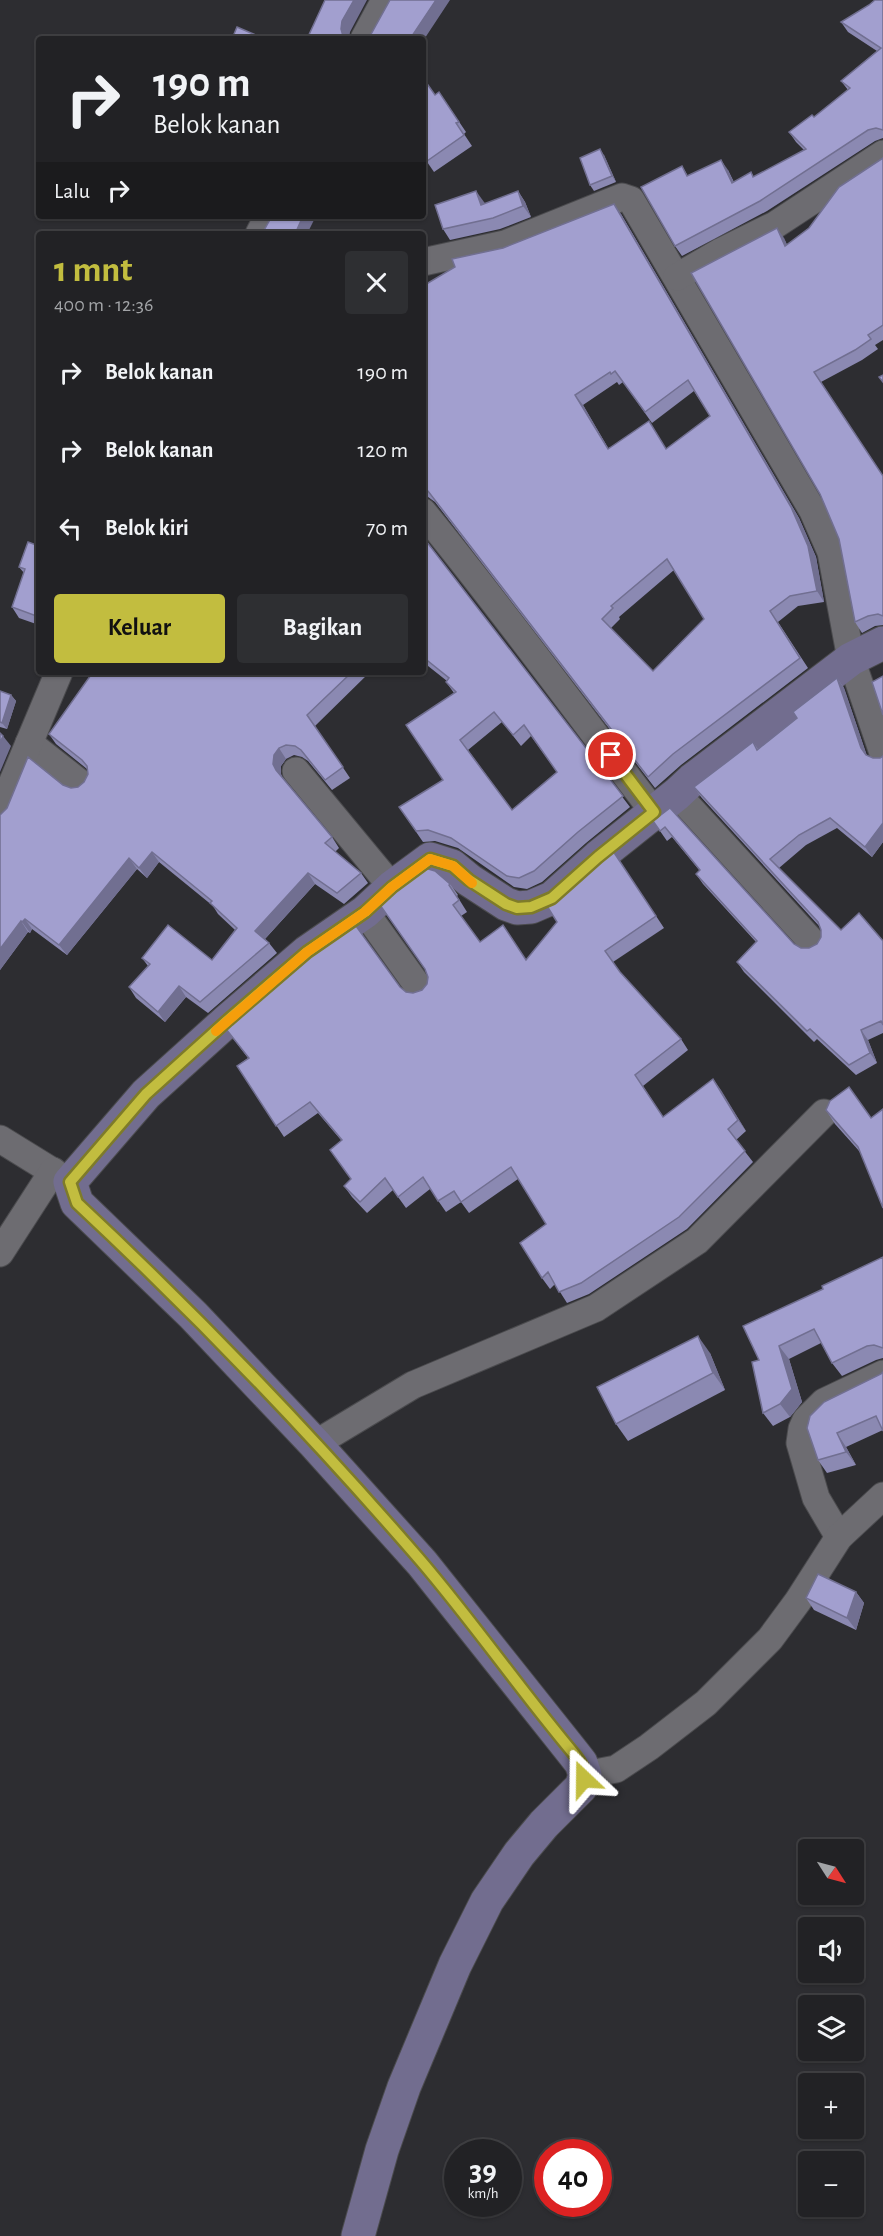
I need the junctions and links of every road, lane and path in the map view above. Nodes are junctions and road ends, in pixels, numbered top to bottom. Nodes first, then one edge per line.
1 (385, 0) edge
2 (366, 36) edge
3 (883, 154) edge
4 (426, 261) edge
5 (677, 277) junction
6 (426, 516) edge
7 (883, 643) edge
8 (851, 658) junction
9 (57, 675) edge
10 (29, 742) junction
11 (883, 753) edge
12 (296, 771) dead end
13 (80, 783) edge
14 (666, 803) junction
15 (0, 812) edge
16 (392, 887) junction
17 (365, 912) junction
18 (813, 943) edge
19 (420, 989) edge
20 (824, 1113) dead end
21 (0, 1139) edge
22 (61, 1176) junction
23 (0, 1253) edge
24 (883, 1374) edge
25 (315, 1444) junction
26 (883, 1496) edge
27 (832, 1548) junction
28 (591, 1775) junction
29 (358, 2236) edge

1 - 2 street
3 - 5 street
4 - 5 street
5 - 8 street
6 - 14 street
7 - 8 street
8 - 11 street
8 - 14 street
9 - 10 street
10 - 13 street
10 - 15 street
12 - 16 street
14 - 16 street
14 - 18 street
16 - 17 street
17 - 19 street
17 - 22 street
20 - 25 street
21 - 22 street
22 - 23 street
22 - 25 street
24 - 27 street
25 - 28 street
26 - 27 street
27 - 28 street
28 - 29 street

